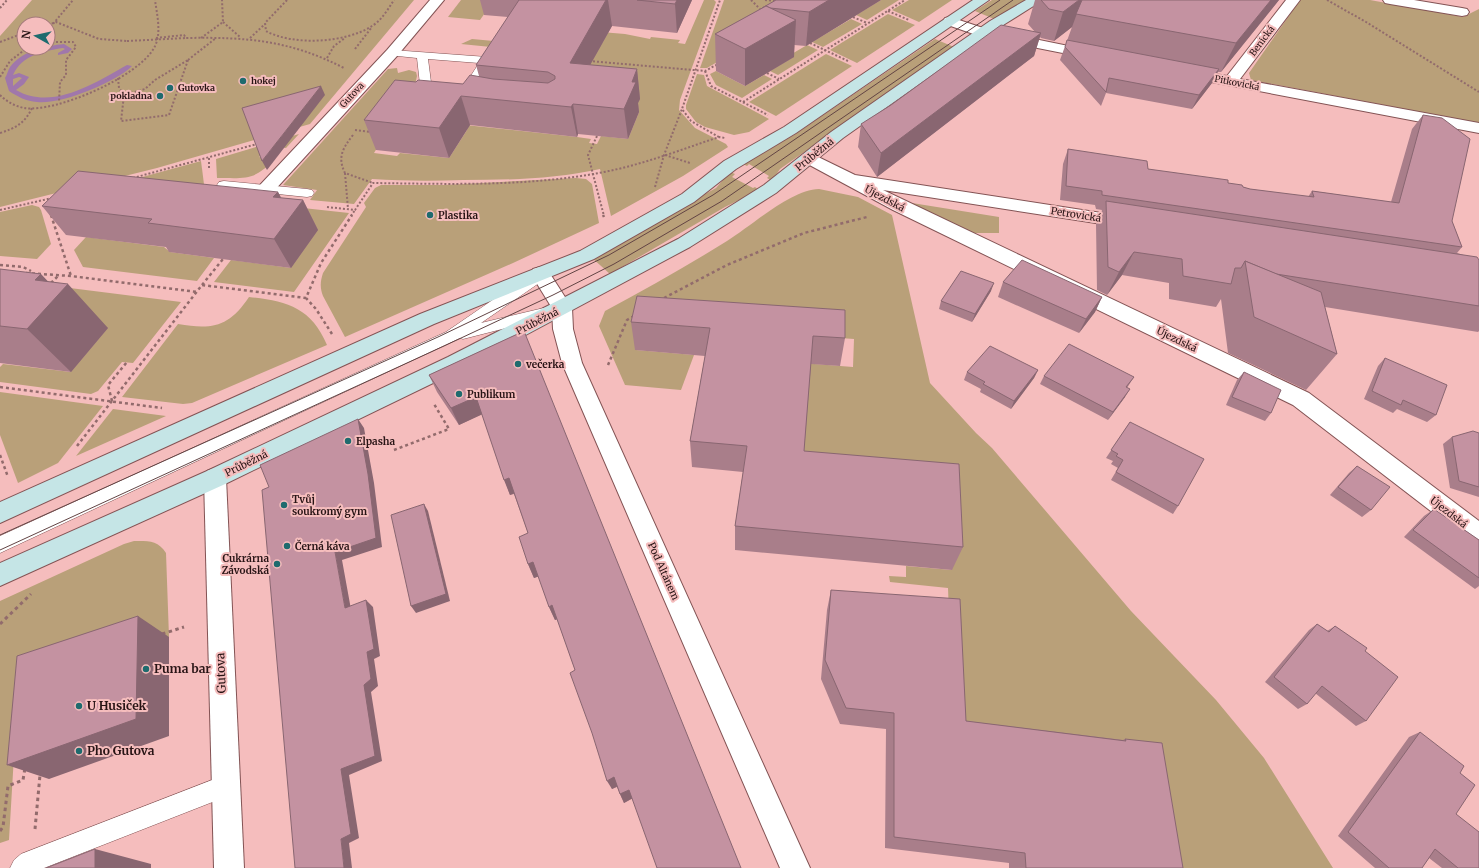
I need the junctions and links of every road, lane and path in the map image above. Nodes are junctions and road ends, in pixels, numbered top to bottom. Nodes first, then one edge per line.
1 (7, 0) edge
2 (73, 0) edge
3 (155, 0) edge
4 (222, 0) edge
5 (287, 0) edge
6 (394, 0) edge
7 (437, 0) edge
8 (720, 0) edge
9 (751, 0) edge
10 (765, 0) edge
11 (905, 0) edge
12 (982, 0) edge
13 (1036, 0) edge
14 (1293, 0) edge
15 (1327, 0) edge
16 (1390, 0) edge
17 (781, 1) edge
18 (0, 8) edge
19 (762, 11) edge
20 (888, 11) junction
21 (1462, 12) dead end
22 (853, 17) dead end
23 (950, 21) junction
24 (56, 22) joint
25 (222, 22) junction
26 (915, 22) dead end
27 (265, 24) junction
28 (868, 24) junction
29 (374, 25) junction
30 (982, 33) junction
31 (16, 36) edge
32 (241, 37) junction
33 (346, 37) junction
34 (156, 38) junction
35 (186, 38) junction
36 (201, 38) junction
37 (216, 38) junction
38 (250, 38) junction
39 (0, 42) edge
40 (56, 42) edge
41 (810, 44) edge
42 (355, 48) dead end
43 (825, 51) junction
44 (392, 53) junction
45 (422, 55) junction
46 (17, 56) edge
47 (1105, 57) edge
48 (327, 58) junction
49 (188, 60) junction
50 (586, 61) edge
51 (719, 63) dead end
52 (853, 64) dead end
53 (1168, 69) edge
54 (696, 70) junction
55 (705, 71) junction
56 (767, 73) edge
57 (0, 77) edge
58 (369, 77) junction
59 (118, 78) junction
60 (779, 79) junction
61 (1230, 82) junction
62 (1479, 92) edge
63 (0, 95) edge
64 (124, 95) junction
65 (464, 96) junction
66 (480, 98) edge
67 (59, 102) junction
68 (743, 102) junction
69 (32, 108) junction
70 (682, 109) junction
71 (771, 116) dead end
72 (360, 125) dead end
73 (1479, 128) edge
74 (356, 131) junction
75 (0, 133) edge
76 (375, 133) edge
77 (597, 136) edge
78 (719, 137) junction
79 (731, 140) dead end
80 (262, 142) edge
81 (664, 155) junction
82 (810, 158) junction
83 (692, 164) dead end
84 (345, 173) junction
85 (594, 174) junction
86 (128, 179) edge
87 (851, 180) junction
88 (373, 183) junction
89 (224, 185) edge
90 (266, 189) junction
91 (654, 192) dead end
92 (307, 193) dead end
93 (53, 198) edge
94 (45, 199) junction
95 (324, 207) dead end
96 (348, 209) junction
97 (0, 210) edge
98 (356, 210) junction
99 (869, 217) dead end
100 (604, 218) dead end
101 (1146, 225) edge
102 (223, 259) edge
103 (0, 265) edge
104 (31, 272) junction
105 (24, 273) edge
106 (540, 274) junction
107 (59, 275) junction
108 (70, 276) junction
109 (49, 285) edge
110 (202, 285) junction
111 (197, 292) junction
112 (306, 298) junction
113 (662, 300) edge
114 (562, 308) junction
115 (638, 314) edge
116 (451, 336) junction
117 (335, 340) dead end
118 (127, 362) dead end
119 (608, 366) dead end
120 (0, 387) edge
121 (112, 401) junction
122 (434, 403) edge
123 (167, 409) dead end
124 (394, 450) dead end
125 (73, 452) dead end
126 (0, 455) edge
127 (1, 460) edge
128 (215, 478) junction
129 (8, 479) dead end
130 (0, 512) edge
131 (1479, 535) edge
132 (3, 542) edge
133 (0, 575) edge
134 (34, 591) dead end
135 (0, 624) edge
136 (184, 627) dead end
137 (154, 637) dead end
138 (25, 765) edge
139 (40, 772) edge
140 (225, 786) junction
141 (0, 831) edge
142 (29, 834) dead end
143 (22, 868) edge
144 (229, 868) edge
145 (795, 868) edge

1 - 18 path
2 - 24 path
3 - 34 path
4 - 25 path
5 - 27 path
6 - 29 path
7 - 44 street, Gutova
8 - 54 path
9 - 19 path
10 - 17 path
11 - 20 path
12 - 23 main road
13 - 30 main road, Průběžná
14 - 61 street, Benická
15 - 62 path
16 - 21 street
20 - 26 path
20 - 28 path
22 - 28 path
23 - 30 street
23 - 106 main road
24 - 35 path, bridge
25 - 32 path
25 - 36 path
27 - 33 path
27 - 38 path
28 - 43 path
29 - 33 path
29 - 42 path
30 - 47 street
30 - 82 main road, Průběžná
31 - 39 path
32 - 37 path
32 - 38 path
33 - 48 path
34 - 35 path
34 - 59 path
35 - 36 path
36 - 37 path
37 - 49 path
38 - 48 path
40 - 67 path
41 - 43 path
43 - 52 path
43 - 60 path
44 - 45 lane
44 - 58 street, Gutova
45 - 65 lane
45 - 65 lane
46 - 57 path
48 - 58 path
49 - 64 path
49 - 64 path
50 - 54 path
51 - 55 path
53 - 61 street, Pitkovická
54 - 55 path
54 - 70 path
55 - 68 path
56 - 60 path
58 - 90 street, Gutova
59 - 64 path
59 - 67 path
60 - 68 path
61 - 73 street, Pitkovická
63 - 69 path
65 - 66 lane
67 - 69 path
68 - 71 path
69 - 75 path
70 - 78 path
70 - 81 path
72 - 74 path
74 - 76 path
74 - 84 path
77 - 85 path
78 - 79 path
78 - 81 path
80 - 86 path
81 - 83 path
81 - 85 path
81 - 91 path
82 - 87 street, Petrovická
82 - 114 main road, Průběžná
84 - 88 path
84 - 96 path
85 - 88 path
85 - 100 path
87 - 101 street, Petrovická
87 - 131 street, Újezdská
88 - 98 path
89 - 90 lane
90 - 92 lane
93 - 94 path
94 - 97 path
94 - 108 path
95 - 96 path
96 - 98 path
98 - 112 path
99 - 113 path
102 - 110 path
103 - 104 path
104 - 105 path
104 - 107 path
106 - 114 street
106 - 116 lane
106 - 130 main road
107 - 108 path
107 - 109 path
108 - 111 path
110 - 111 path
110 - 112 path
111 - 121 path
112 - 117 path
114 - 116 lane
114 - 128 main road, Průběžná
114 - 145 street, Pod Altánem
115 - 119 path
116 - 132 lane
118 - 121 path
120 - 121 path
121 - 123 path
121 - 125 path
122 - 124 path
126 - 127 path
127 - 129 path
128 - 133 main road, Průběžná
128 - 140 street, Gutova
134 - 135 path
136 - 137 path
138 - 141 path
139 - 142 path
140 - 143 lane
140 - 144 street, Gutova

